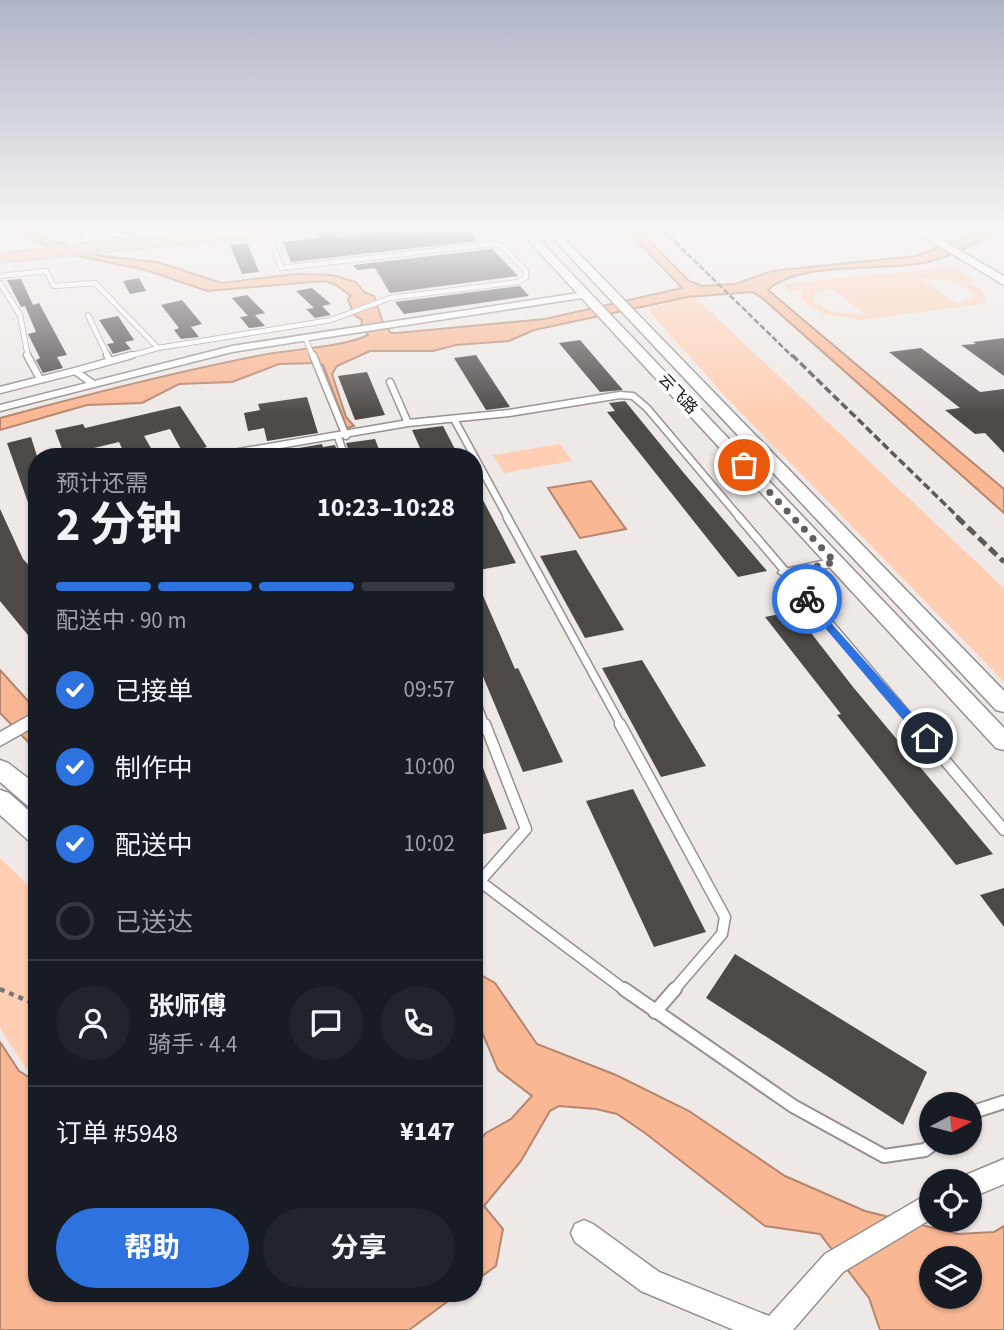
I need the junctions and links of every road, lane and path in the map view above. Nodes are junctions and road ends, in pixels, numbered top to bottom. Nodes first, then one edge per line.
1 (6, 292) edge
2 (103, 292) edge
3 (426, 292) edge
4 (583, 292) edge
5 (609, 292) edge
6 (588, 297) junction
7 (88, 315) dead end
8 (307, 342) junction
9 (158, 348) junction
10 (110, 361) junction
11 (75, 371) junction
12 (40, 379) junction
13 (390, 382) dead end
14 (92, 383) junction
15 (0, 390) edge
16 (0, 408) edge
17 (454, 419) junction
18 (408, 423) junction
19 (342, 437) junction
20 (269, 448) edge
21 (344, 448) edge
22 (470, 448) edge
23 (483, 472) edge
24 (835, 562) junction
25 (785, 573) junction
26 (1004, 704) edge
27 (483, 719) edge
28 (28, 723) edge
29 (0, 740) edge
30 (1004, 742) edge
31 (0, 769) edge
32 (28, 792) edge
33 (0, 800) edge
34 (28, 825) edge
35 (1004, 830) edge
36 (483, 873) edge
37 (483, 883) edge
38 (0, 989) edge
39 (28, 1001) edge
40 (655, 1012) junction
41 (1004, 1102) edge
42 (982, 1109) edge
43 (919, 1151) edge
44 (1004, 1171) edge
45 (982, 1181) edge
46 (919, 1212) edge
47 (583, 1233) dead end
48 (768, 1330) edge
49 (775, 1330) edge

1 - 12 lane
2 - 9 lane
3 - 9 lane
4 - 6 main road, 云飞路
5 - 26 main road, 云飞路
6 - 8 street
6 - 24 main road, 云飞路
7 - 10 lane
8 - 14 street
8 - 19 lane
9 - 10 lane
10 - 11 lane
11 - 12 lane
11 - 14 lane
12 - 15 lane
13 - 18 lane
14 - 16 street
17 - 18 lane
17 - 22 lane
17 - 25 lane
18 - 19 lane
19 - 20 lane
19 - 21 lane
23 - 40 lane
24 - 25 street
24 - 30 main road, 云飞路
25 - 35 lane
27 - 36 lane
28 - 29 street
31 - 32 main road
33 - 34 main road
37 - 40 lane
38 - 39 path
40 - 43 lane
41 - 42 lane
44 - 45 street
46 - 49 street
47 - 48 street

